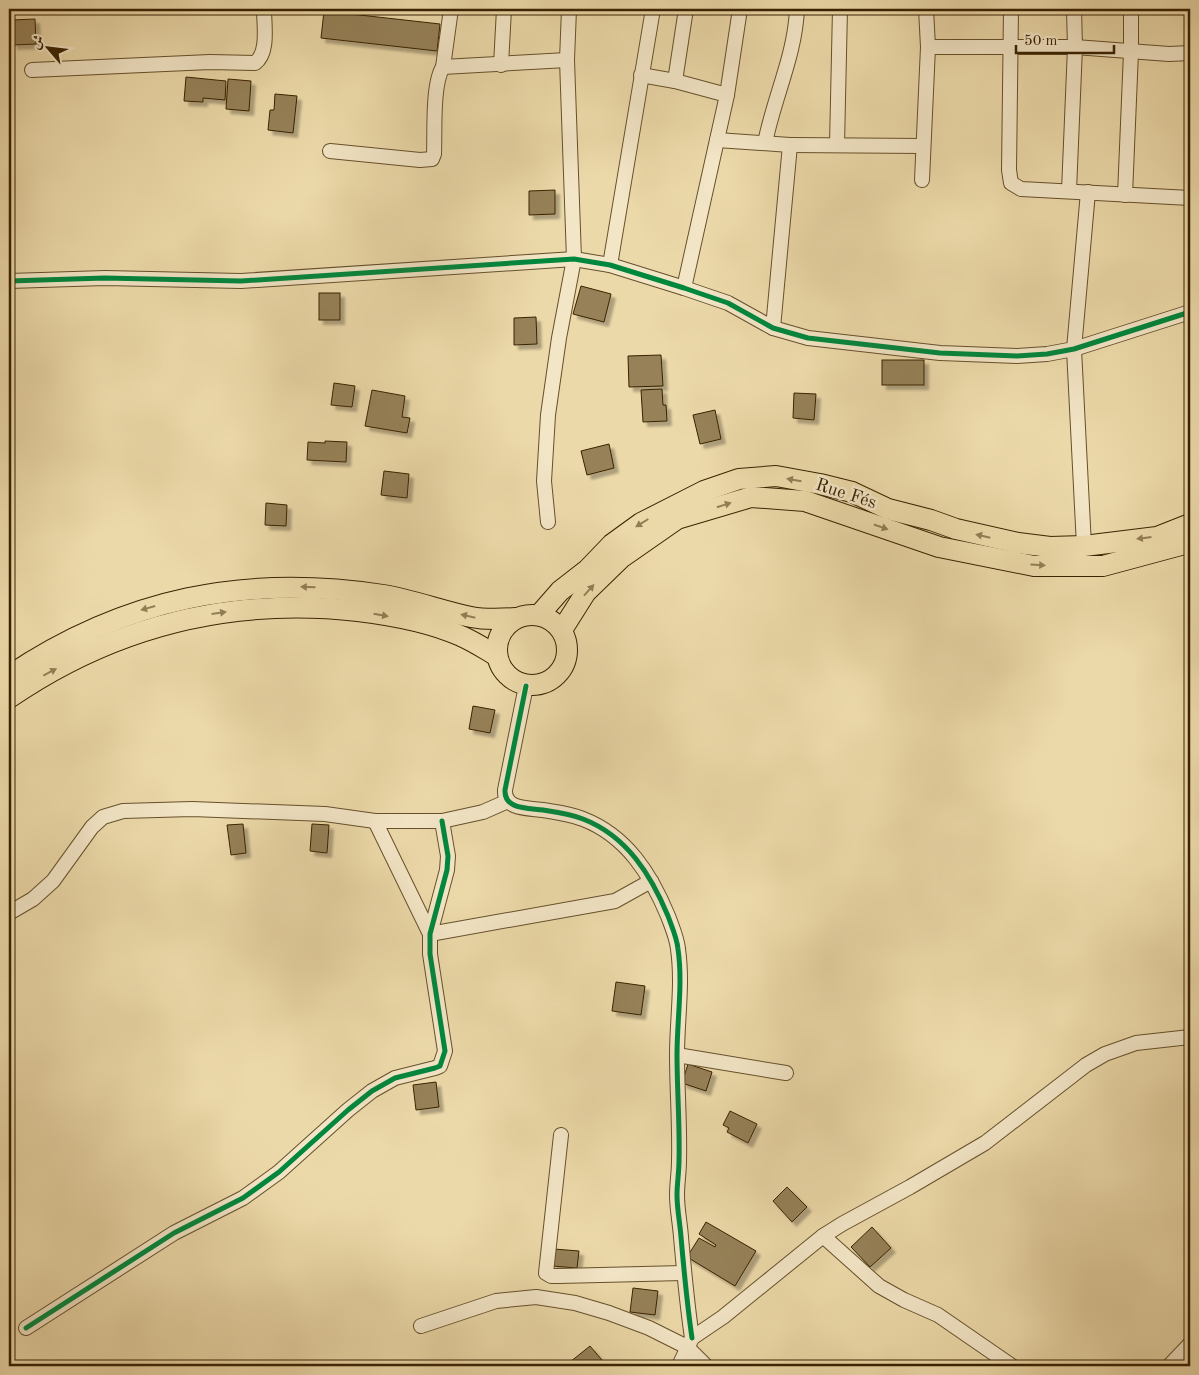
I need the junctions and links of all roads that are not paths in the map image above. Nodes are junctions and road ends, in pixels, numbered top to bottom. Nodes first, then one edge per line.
1 (264, 9) edge
2 (450, 9) edge
3 (504, 9) edge
4 (569, 9) edge
5 (653, 9) edge
6 (686, 9) edge
7 (740, 9) edge
8 (797, 9) edge
9 (840, 9) edge
10 (926, 9) edge
11 (1011, 9) edge
12 (1074, 9) edge
13 (1131, 9) edge
14 (1011, 46) junction
15 (928, 47) junction
16 (1075, 47) junction
17 (1131, 52) junction
18 (1190, 53) edge
19 (567, 60) junction
20 (501, 65) junction
21 (443, 67) junction
22 (32, 70) dead end
23 (641, 75) junction
24 (675, 82) junction
25 (727, 95) junction
26 (717, 140) junction
27 (765, 143) junction
28 (790, 145) junction
29 (838, 145) junction
30 (923, 146) junction
31 (330, 151) dead end
32 (922, 180) dead end
33 (1069, 191) junction
34 (1088, 192) junction
35 (1124, 194) junction
36 (1190, 198) edge
37 (574, 259) junction
38 (610, 265) junction
39 (9, 281) edge
40 (684, 288) junction
41 (1190, 312) edge
42 (773, 328) junction
43 (1074, 350) junction
44 (548, 522) dead end
45 (1190, 524) edge
46 (1190, 541) edge
47 (1084, 546) junction
48 (539, 615) junction
49 (516, 618) junction
50 (562, 630) junction
51 (497, 656) junction
52 (9, 676) edge
53 (526, 686) junction
54 (9, 698) edge
55 (506, 795) junction
56 (442, 820) junction
57 (374, 821) junction
58 (652, 881) junction
59 (9, 913) edge
60 (430, 934) junction
61 (1190, 1037) edge
62 (677, 1055) junction
63 (786, 1073) dead end
64 (561, 1135) dead end
65 (823, 1236) junction
66 (683, 1273) junction
67 (421, 1326) dead end
68 (26, 1328) dead end
69 (689, 1343) junction
70 (1188, 1350) edge
71 (679, 1366) edge
72 (706, 1366) edge
73 (1012, 1366) edge
74 (1169, 1366) edge

1 - 22 street
2 - 21 street
3 - 20 street
4 - 19 street
5 - 23 street
6 - 24 street
7 - 25 street
8 - 27 street
9 - 29 street
10 - 15 street
11 - 14 street
12 - 16 street
13 - 17 street
14 - 15 street
14 - 16 street
14 - 33 street
15 - 30 street
16 - 17 street
16 - 33 street
17 - 18 street
17 - 35 street
19 - 20 street
19 - 37 street
20 - 21 street
21 - 31 street
23 - 24 street
23 - 38 street
24 - 25 street
25 - 26 street
26 - 27 street
26 - 40 street
27 - 28 street
28 - 29 street
28 - 42 street
29 - 30 street
30 - 32 street
33 - 34 street
34 - 35 street
34 - 43 street
35 - 36 street
37 - 38 street
37 - 39 street
37 - 44 street
38 - 40 street
40 - 42 street
41 - 43 street
42 - 43 street
43 - 47 street
45 -> 47 highway, Rue Fés
50 -> 46 highway, Rue Fés
47 -> 48 highway, Rue Fés
48 - 49 highway
48 - 50 highway
49 - 51 highway
49 -> 52 highway
50 - 53 highway
51 - 53 highway
54 -> 51 highway
53 - 55 street
55 - 56 street
55 - 58 street
56 - 57 street
56 - 60 street
57 - 59 street
57 - 60 street
58 - 60 street
58 - 62 street
60 - 68 street
61 - 65 street
62 - 63 street
62 - 66 street
64 - 66 street
65 - 69 street
65 - 73 street
66 - 69 street
67 - 69 street
69 - 71 street
69 - 72 street
70 - 74 street

